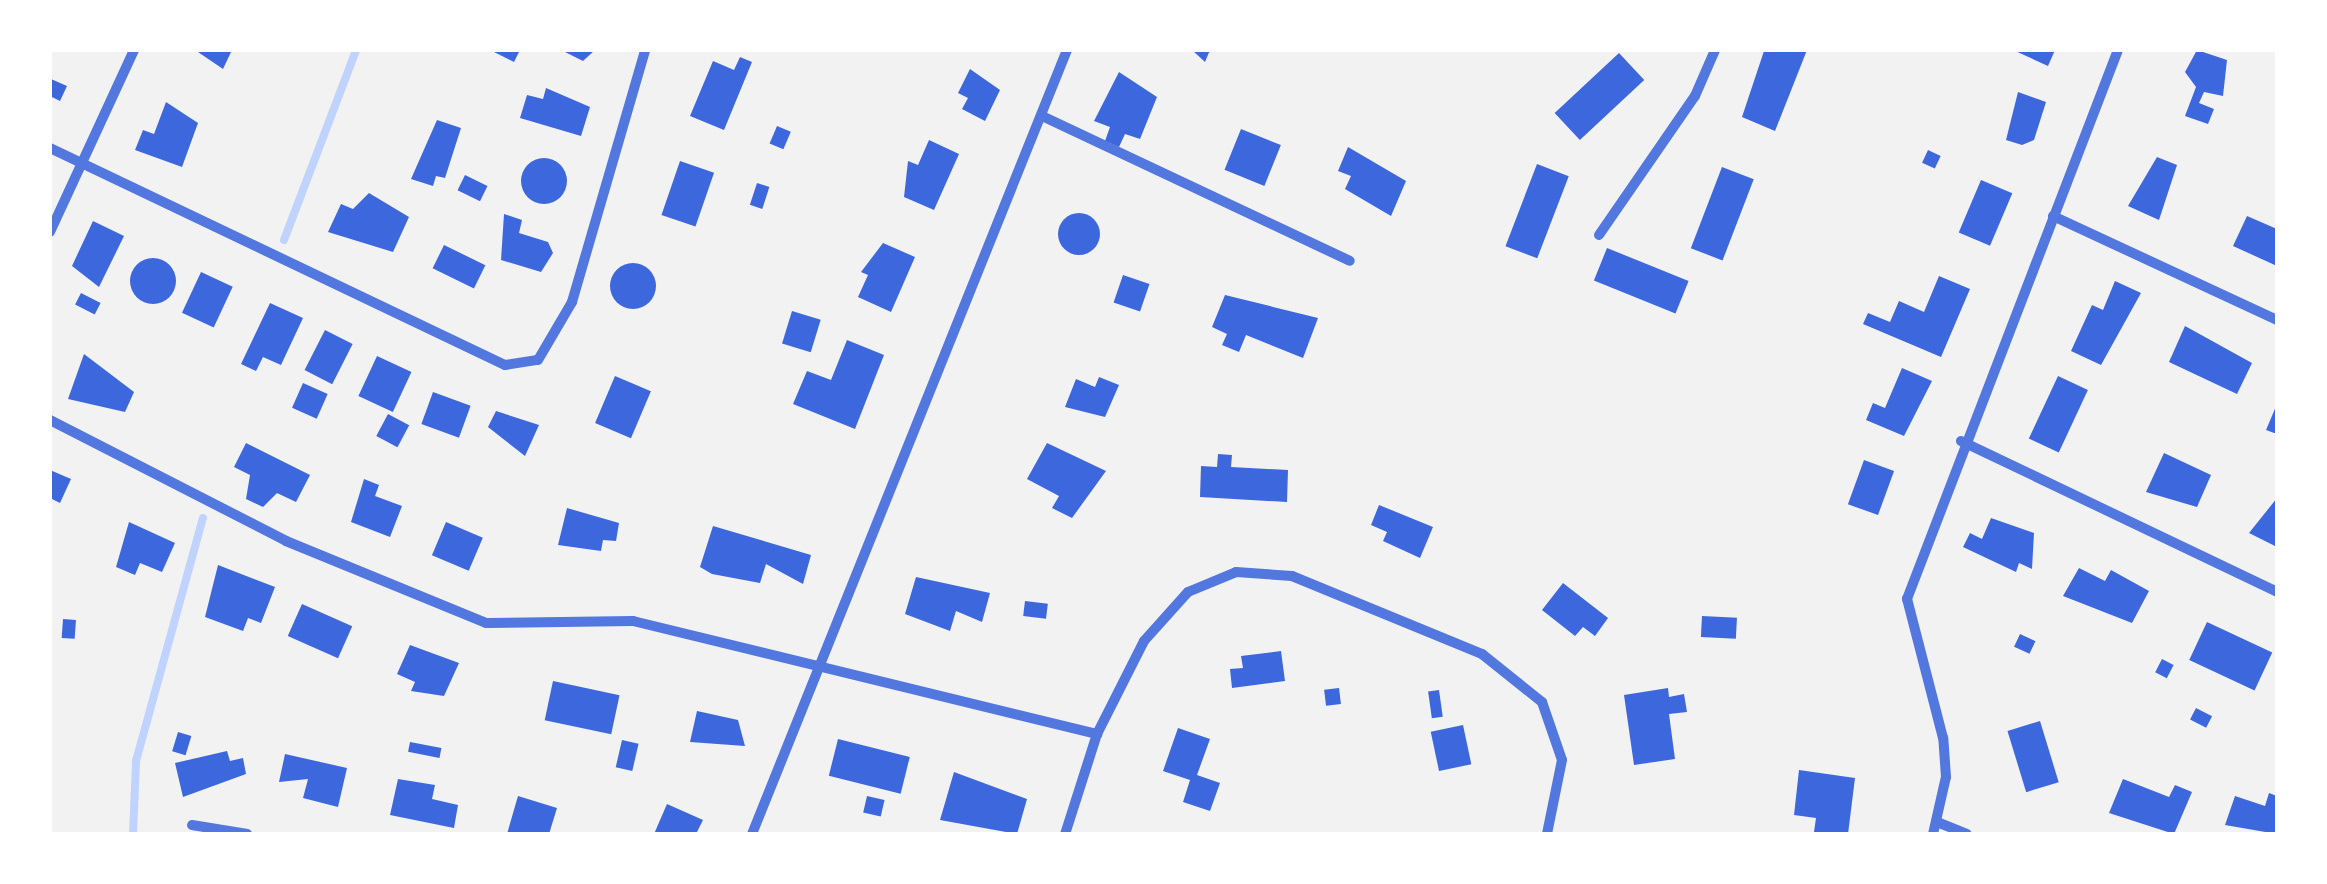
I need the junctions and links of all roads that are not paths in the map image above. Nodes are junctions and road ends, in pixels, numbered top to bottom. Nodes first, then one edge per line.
1 (134, 50) edge
2 (645, 50) edge
3 (1067, 50) edge
4 (1715, 50) edge
5 (2118, 50) edge
6 (1042, 116) junction
7 (50, 148) edge
8 (82, 164) junction
9 (2053, 216) junction
10 (50, 232) edge
11 (1598, 235) dead end
12 (1350, 261) dead end
13 (2277, 320) edge
14 (50, 420) edge
15 (1961, 441) junction
16 (2277, 592) edge
17 (824, 665) junction
18 (1098, 734) junction
19 (192, 825) dead end
20 (1935, 828) edge
21 (248, 834) edge
22 (752, 834) edge
23 (1065, 834) edge
24 (1547, 834) edge
25 (1968, 834) edge

1 - 8 street
2 - 8 street
3 - 6 street
4 - 11 street
5 - 9 street
6 - 12 street
6 - 17 street
7 - 8 street
8 - 10 street
9 - 13 street
9 - 15 street
14 - 17 street
15 - 16 street
15 - 20 street
17 - 18 street
17 - 22 street
18 - 23 street
18 - 24 street
19 - 21 street
20 - 25 street

